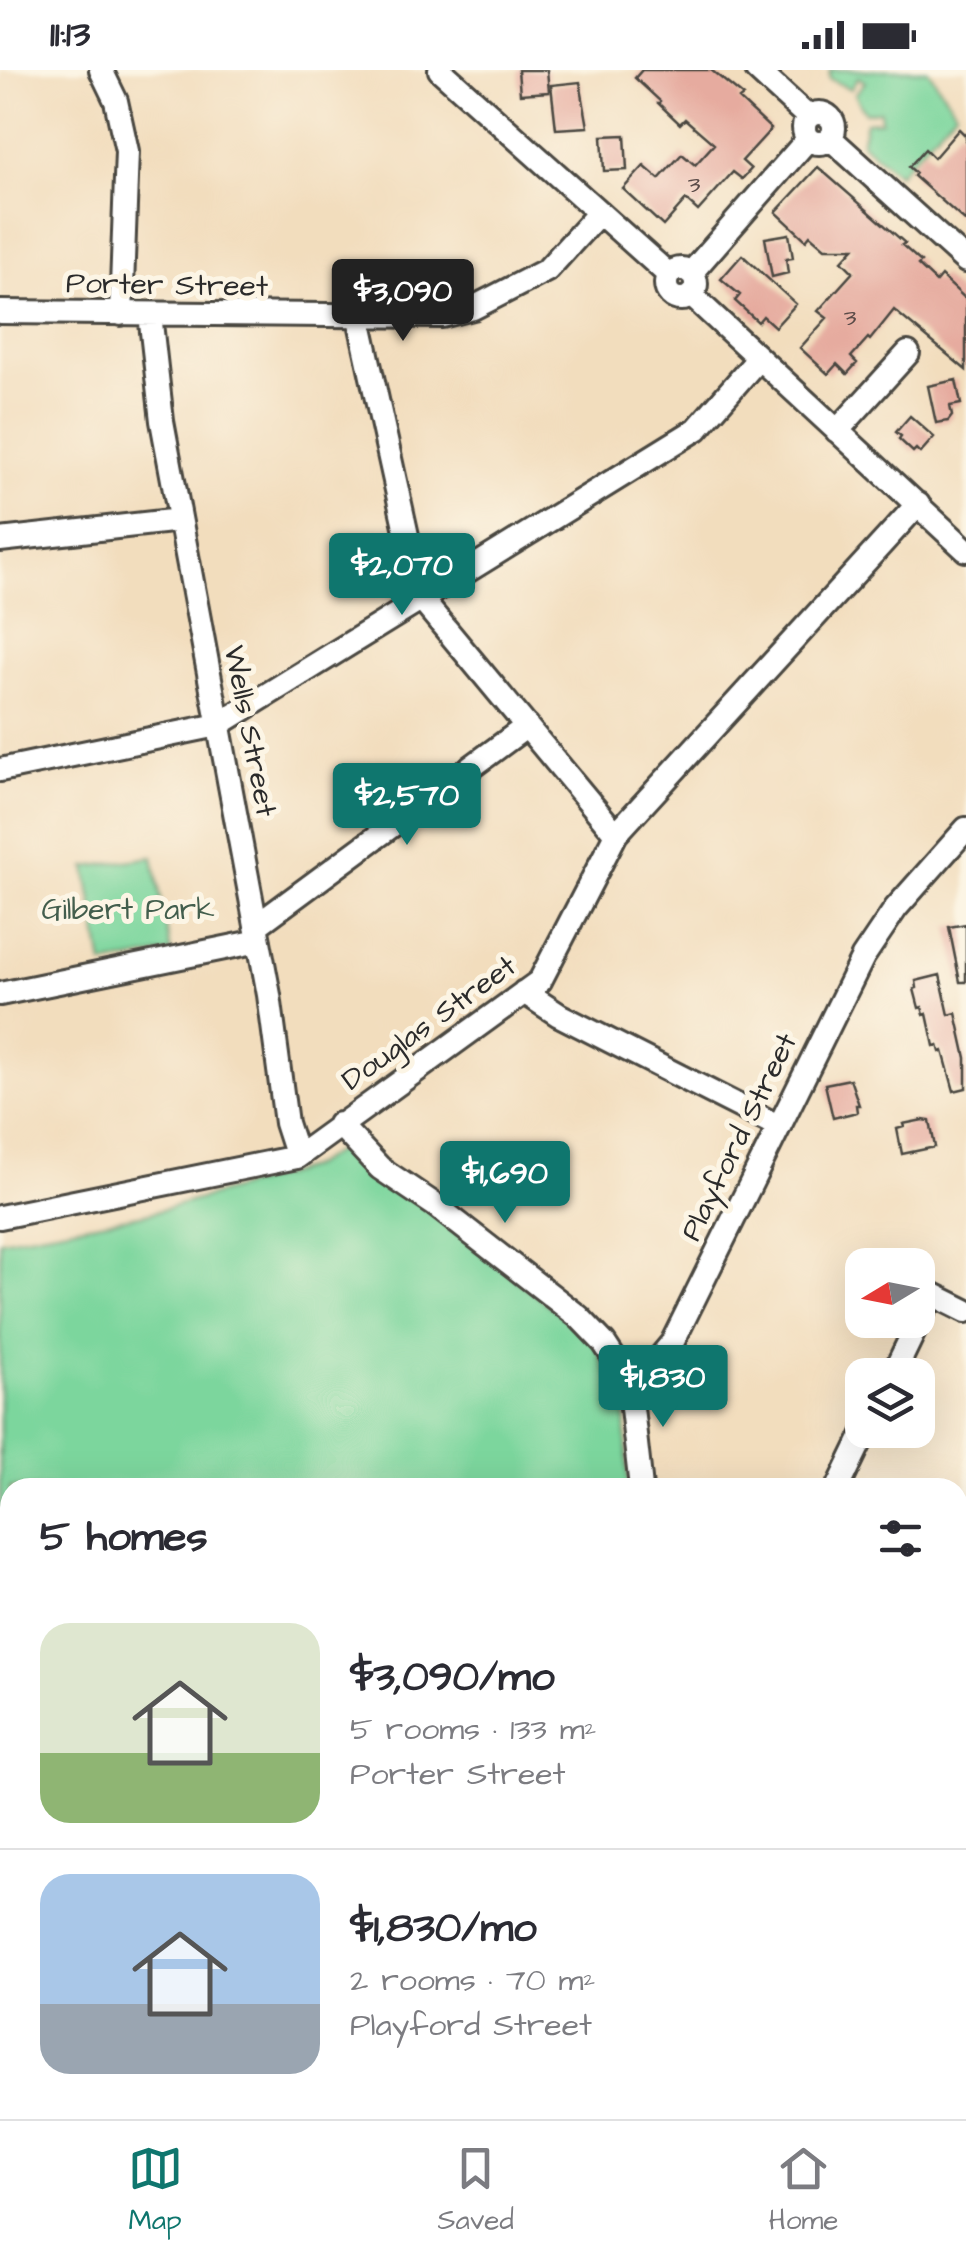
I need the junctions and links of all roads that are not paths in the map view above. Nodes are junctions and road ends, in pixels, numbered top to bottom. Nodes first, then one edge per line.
1 (101, 70) edge
2 (440, 70) edge
3 (758, 70) edge
4 (815, 131) junction
5 (598, 214) junction
6 (966, 261) edge
7 (684, 281) junction
8 (0, 312) edge
9 (121, 314) junction
10 (150, 314) junction
11 (359, 318) junction
12 (908, 353) dead end
13 (758, 359) junction
14 (837, 431) junction
15 (918, 504) junction
16 (180, 520) junction
17 (0, 540) edge
18 (966, 550) edge
19 (420, 599) junction
20 (218, 726) junction
21 (526, 726) junction
22 (0, 770) edge
23 (966, 829) edge
24 (616, 834) junction
25 (257, 934) junction
26 (524, 992) junction
27 (0, 994) edge
28 (339, 1124) junction
29 (778, 1126) junction
30 (298, 1157) junction
31 (0, 1217) edge
32 (966, 1310) edge
33 (901, 1358) edge
34 (629, 1381) junction
35 (857, 1448) edge
36 (641, 1478) edge
37 (843, 1478) edge

1 - 9 street
2 - 5 street
3 - 4 street
4 - 6 street
4 - 7 street
5 - 7 street
5 - 11 street, Porter Street
7 - 13 street
8 - 9 street, Porter Street
9 - 10 street, Porter Street
10 - 11 street, Porter Street
10 - 16 street, Wells Street
11 - 19 street
12 - 14 street
13 - 14 street
13 - 19 street
14 - 15 street
15 - 18 street
15 - 24 street, Douglas Street
16 - 17 street
16 - 20 street, Wells Street
19 - 20 street
19 - 21 street
20 - 22 street
20 - 25 street, Wells Street
21 - 24 street
21 - 25 street
23 - 29 street, Playford Street
24 - 26 street, Douglas Street
25 - 27 street
25 - 30 street, Wells Street
26 - 28 street, Douglas Street
26 - 29 street
28 - 30 street, Douglas Street
28 - 34 street
29 - 34 street, Playford Street
30 - 31 street, Douglas Street
32 - 33 street
34 - 36 street
35 - 37 street

